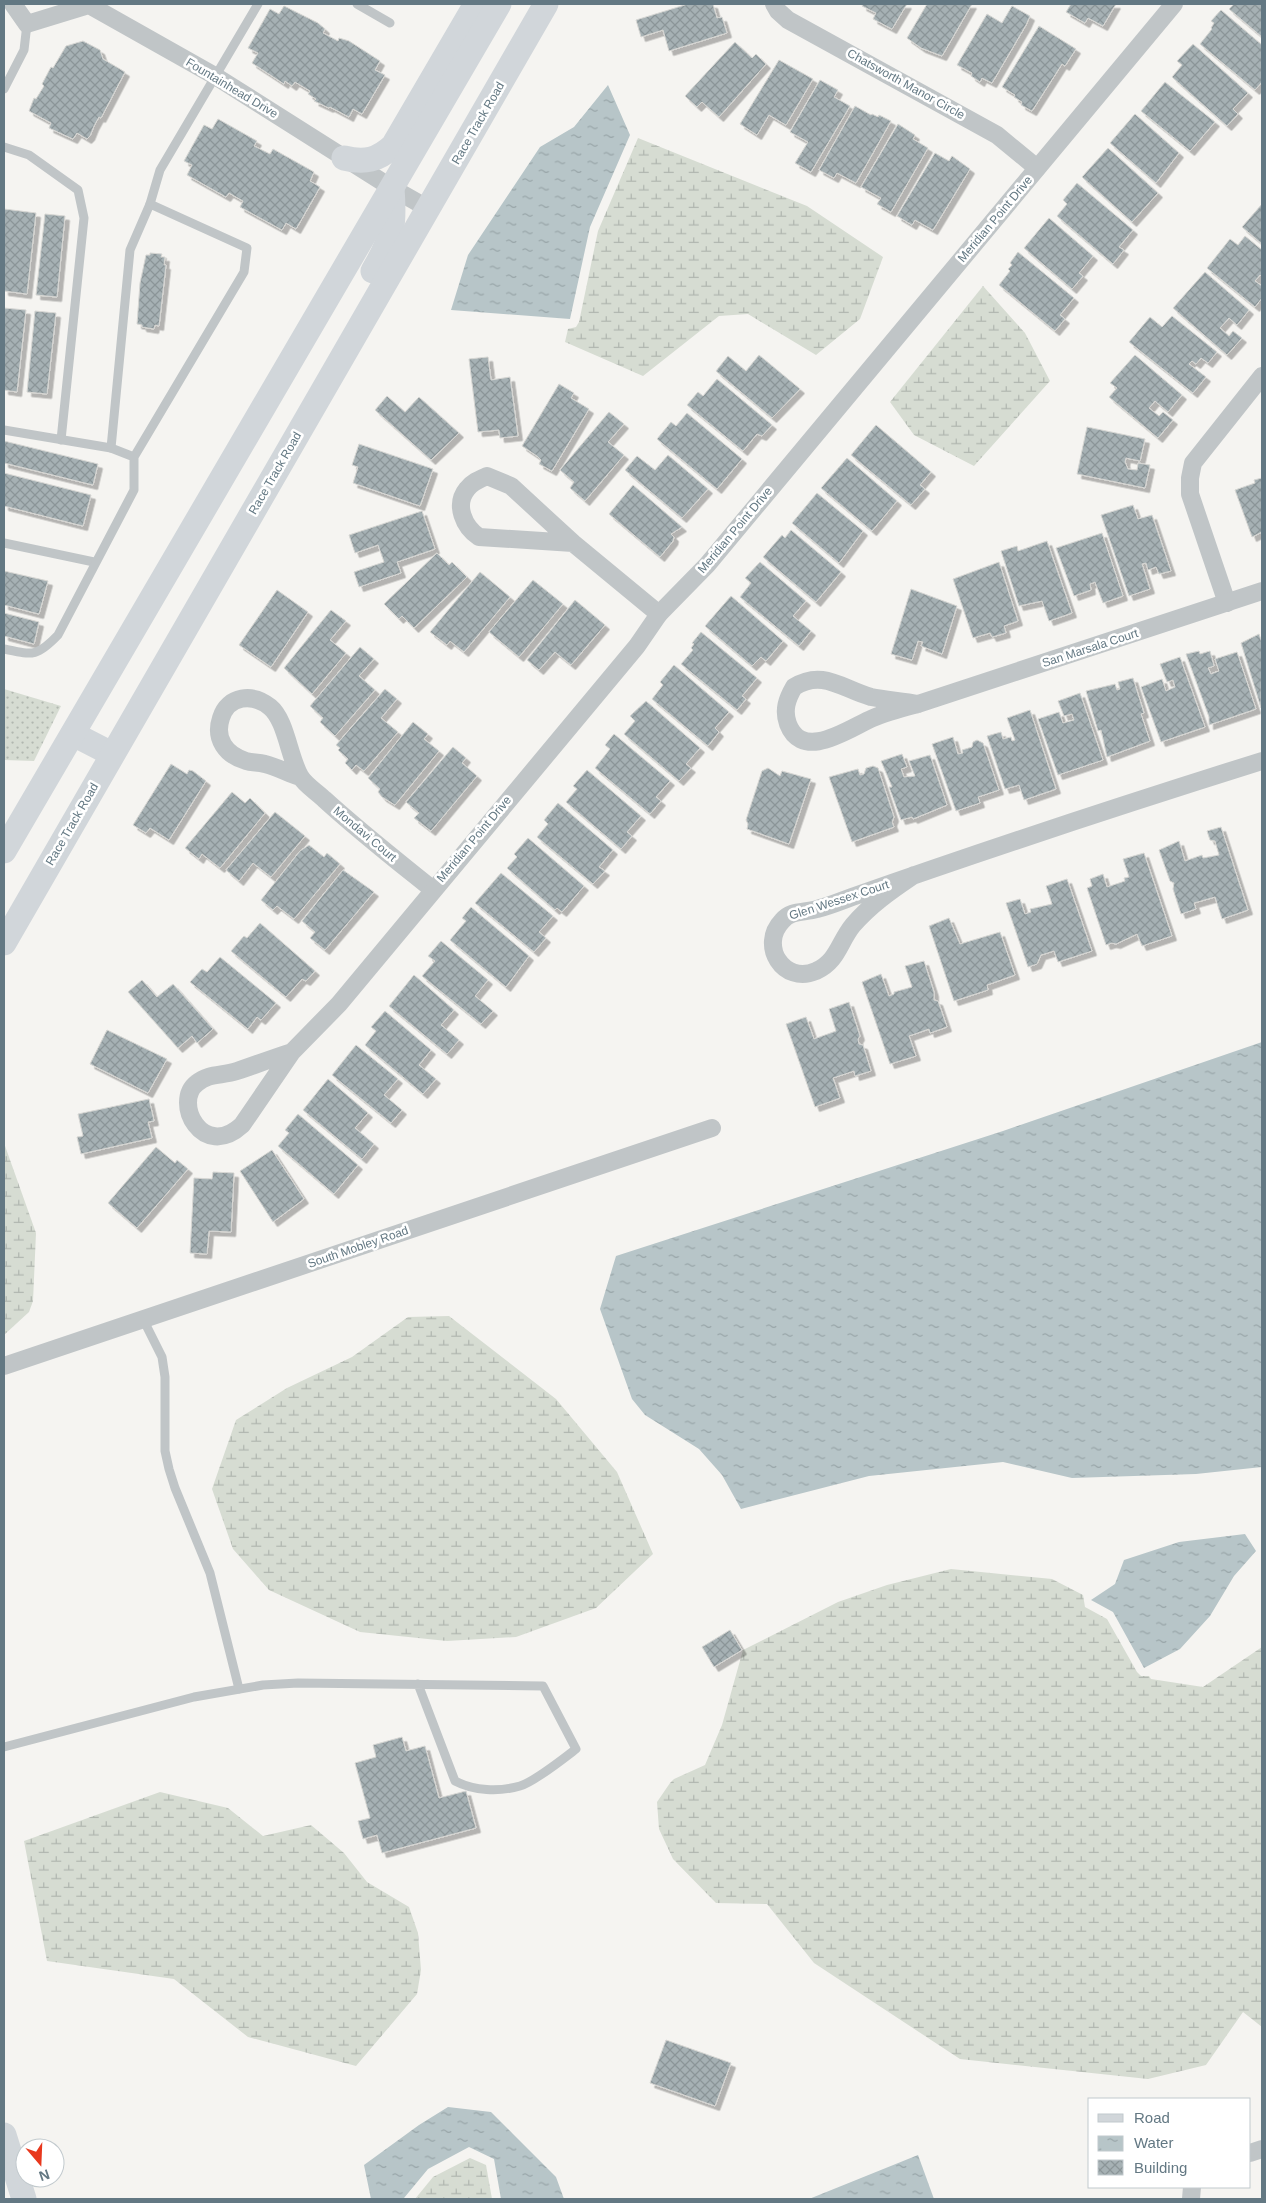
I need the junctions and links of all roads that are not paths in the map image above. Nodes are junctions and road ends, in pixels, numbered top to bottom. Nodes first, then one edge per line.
1 (14, 4) edge
2 (90, 4) edge
3 (258, 4) edge
4 (357, 4) edge
5 (476, 4) edge
6 (499, 4) edge
7 (546, 4) edge
8 (774, 4) edge
9 (1174, 4) edge
10 (390, 23) dead end
11 (27, 24) junction
12 (215, 76) junction
13 (4, 89) edge
14 (4, 147) edge
15 (344, 158) junction
16 (1037, 168) junction
17 (392, 188) junction
18 (150, 204) junction
19 (429, 209) junction
20 (1262, 376) edge
21 (4, 430) edge
22 (61, 440) junction
23 (111, 448) junction
24 (134, 456) junction
25 (4, 543) edge
26 (573, 544) junction
27 (94, 562) junction
28 (220, 569) junction
29 (1262, 591) edge
30 (1227, 603) junction
31 (659, 614) junction
32 (4, 649) edge
33 (918, 704) junction
34 (73, 734) junction
35 (112, 754) junction
36 (1262, 760) edge
37 (300, 777) junction
38 (4, 851) edge
39 (914, 875) junction
40 (432, 889) junction
41 (4, 943) edge
42 (292, 1052) junction
43 (712, 1128) dead end
44 (143, 1319) junction
45 (4, 1366) edge
46 (418, 1684) junction
47 (239, 1689) junction
48 (4, 1747) edge
49 (4, 2134) edge
50 (24, 2199) edge

1 - 11 street
2 - 11 street, Fountainhead Drive
2 - 12 street, Fountainhead Drive
3 - 12 lane
4 - 10 lane
5 - 15 main road
6 - 17 main road
7 - 19 main road, Race Track Road
8 - 16 street, Chatsworth Manor Circle
9 - 16 street, Meridian Point Drive
11 - 13 lane
12 - 15 street, Fountainhead Drive
12 - 18 lane
14 - 22 lane
15 - 17 street, Fountainhead Drive
16 - 31 street, Meridian Point Drive
17 - 19 street, Fountainhead Drive
17 - 28 main road
17 - 34 main road
18 - 23 lane
18 - 24 lane
19 - 28 main road, Race Track Road
20 - 30 street
21 - 22 lane
22 - 23 lane
23 - 24 lane
24 - 27 lane
25 - 27 lane
26 - 26 street
26 - 31 street
27 - 32 lane
28 - 35 main road, Race Track Road
29 - 30 street, San Marsala Court
30 - 33 street, San Marsala Court
31 - 40 street, Meridian Point Drive
33 - 33 street, San Marsala Court
34 - 35 main road
34 - 38 main road
35 - 41 main road, Race Track Road
36 - 39 street, Glen Wessex Court
37 - 37 street, Mondavi Court
37 - 40 street, Mondavi Court
39 - 39 street, Glen Wessex Court
40 - 42 street, Meridian Point Drive
42 - 42 street, Meridian Point Drive
43 - 44 street, South Mobley Road
44 - 45 street, South Mobley Road
44 - 47 lane
46 - 46 lane
46 - 47 lane
47 - 48 lane
49 - 50 main road

